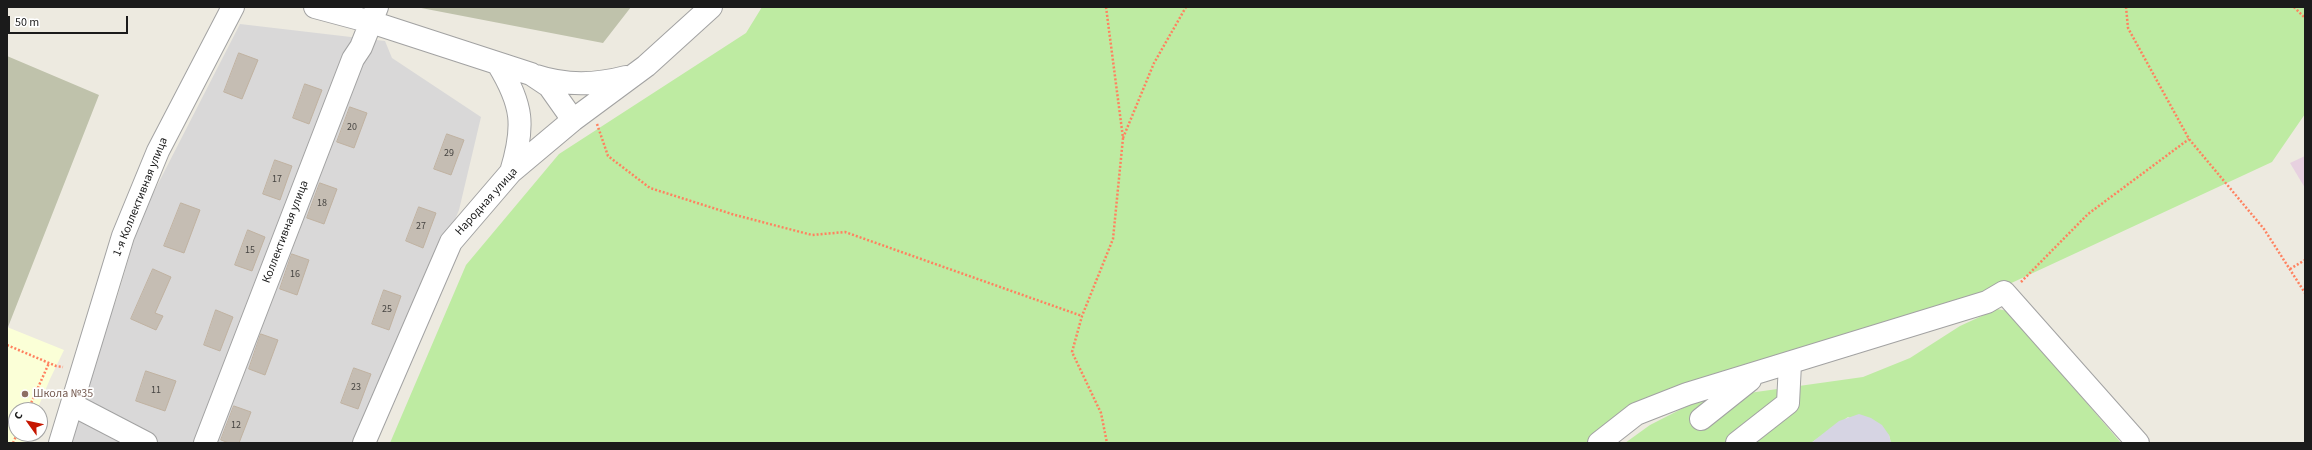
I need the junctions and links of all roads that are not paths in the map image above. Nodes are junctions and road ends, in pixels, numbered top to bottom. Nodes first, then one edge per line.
1 (233, 7) edge
2 (315, 7) edge
3 (711, 7) edge
4 (374, 15) edge
5 (498, 64) junction
6 (531, 74) junction
7 (635, 74) junction
8 (573, 120) junction
9 (511, 172) junction
10 (1790, 364) junction
11 (1759, 374) junction
12 (73, 405) junction
13 (1701, 419) dead end
14 (60, 443) edge
15 (146, 443) edge
16 (204, 443) edge
17 (364, 443) edge
18 (1599, 443) edge
19 (1737, 443) edge
20 (2138, 443) edge

1 - 12 street, 1-я Коллективная улица
2 - 4 street
3 - 7 street, Народная улица
4 - 5 street
4 - 16 street, Коллективная улица
5 - 6 street
5 - 9 street
6 - 7 street
6 - 8 street
7 - 8 street, Народная улица
8 - 9 street, Народная улица
9 - 17 street, Народная улица
10 - 11 street
10 - 19 street
10 - 20 street
11 - 13 street
11 - 18 street
12 - 14 street, 1-я Коллективная улица
12 - 15 street

